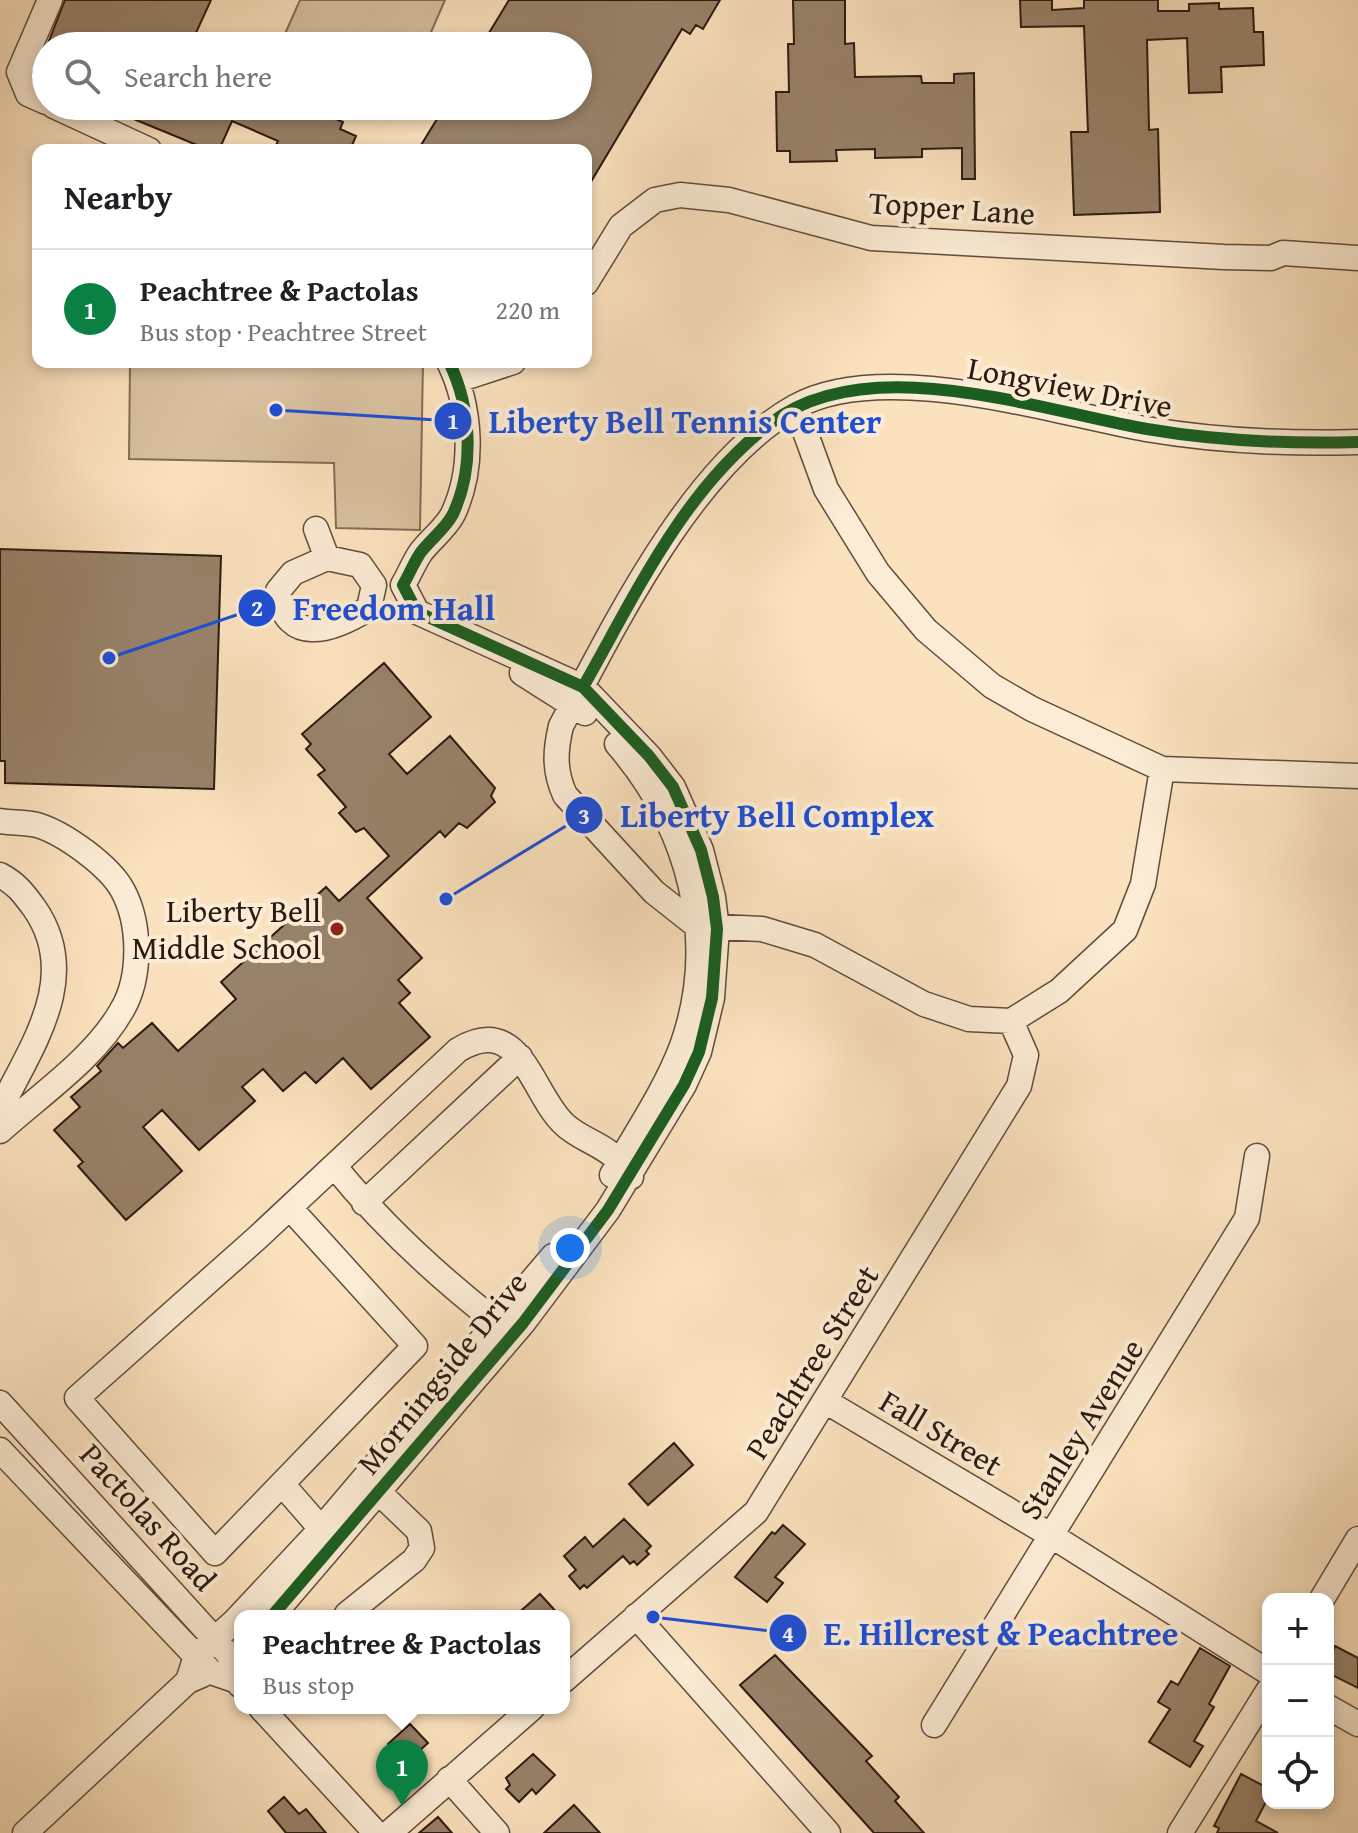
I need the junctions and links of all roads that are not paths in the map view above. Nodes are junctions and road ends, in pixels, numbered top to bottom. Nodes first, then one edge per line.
1 (50, 0) edge
2 (36, 32) edge
3 (32, 42) edge
4 (32, 96) edge
5 (84, 120) edge
6 (136, 144) edge
7 (1358, 258) edge
8 (592, 273) edge
9 (473, 368) edge
10 (453, 371) edge
11 (796, 407) junction
12 (1358, 442) edge
13 (316, 529) dead end
14 (327, 558) junction
15 (374, 585) junction
16 (403, 585) junction
17 (578, 696) junction
18 (1162, 769) junction
19 (1358, 776) edge
20 (0, 821) edge
21 (0, 875) edge
22 (707, 927) junction
23 (1011, 1021) junction
24 (520, 1057) junction
25 (0, 1110) edge
26 (0, 1131) edge
27 (1257, 1156) dead end
28 (335, 1167) junction
29 (625, 1170) junction
30 (364, 1203) junction
31 (290, 1208) junction
32 (495, 1321) junction
33 (523, 1323) junction
34 (825, 1401) junction
35 (0, 1403) edge
36 (0, 1450) edge
37 (283, 1485) junction
38 (372, 1485) junction
39 (327, 1536) junction
40 (1052, 1536) junction
41 (1358, 1539) edge
42 (136, 1551) junction
43 (113, 1572) junction
44 (1326, 1593) edge
45 (261, 1610) edge
46 (276, 1610) edge
47 (352, 1610) edge
48 (636, 1616) junction
49 (228, 1647) edge
50 (204, 1664) junction
51 (1262, 1668) edge
52 (234, 1669) edge
53 (570, 1675) edge
54 (234, 1681) edge
55 (1262, 1701) edge
56 (1334, 1710) edge
57 (267, 1714) edge
58 (525, 1714) edge
59 (1358, 1724) edge
60 (934, 1725) dead end
61 (449, 1779) junction
62 (25, 1833) edge
63 (376, 1833) edge
64 (389, 1833) edge
65 (497, 1833) edge
66 (828, 1833) edge
67 (1180, 1833) edge

1 - 2 street
3 - 4 street
5 - 6 street
7 - 8 street, Topper Lane
9 - 10 street
10 - 16 street
11 - 12 street, Longview Drive
11 - 17 street, Longview Drive
11 - 18 street
13 - 14 street
14 - 15 street
14 - 15 street
15 - 16 street
16 - 17 street
17 - 22 street, Morningside Drive
17 - 22 street, Longview Drive
18 - 19 street
18 - 23 street
20 - 26 street
21 - 25 street
22 - 23 street
22 - 29 street, Morningside Drive
23 - 34 street, Peachtree Street
24 - 28 street
24 - 29 street
24 - 30 street
27 - 40 street, Stanley Avenue
28 - 30 street
28 - 31 street
29 - 32 street, Morningside Drive
29 - 33 street, Morningside Drive
30 - 32 street
31 - 37 street
31 - 37 street
32 - 33 street
32 - 38 street, Morningside Drive
33 - 38 street, Morningside Drive
34 - 40 street, Fall Street
34 - 48 street, Peachtree Street
35 - 42 street, Pactolas Road
36 - 43 street, Pactolas Road
37 - 39 street
38 - 39 street, Morningside Drive
38 - 47 street
39 - 45 street, Morningside Drive
39 - 46 street, Morningside Drive
40 - 51 street, Fall Street
40 - 60 street, Stanley Avenue
41 - 44 street
42 - 43 street
42 - 49 street, Pactolas Road
43 - 50 street, Pactolas Road
48 - 53 street, Peachtree Street
48 - 66 street
49 - 50 street, Morningside Drive
49 - 52 street, Pactolas Road
50 - 54 street, Pactolas Road
50 - 62 street
55 - 67 street
56 - 59 street
57 - 63 street
58 - 61 street
61 - 64 street
61 - 65 street

